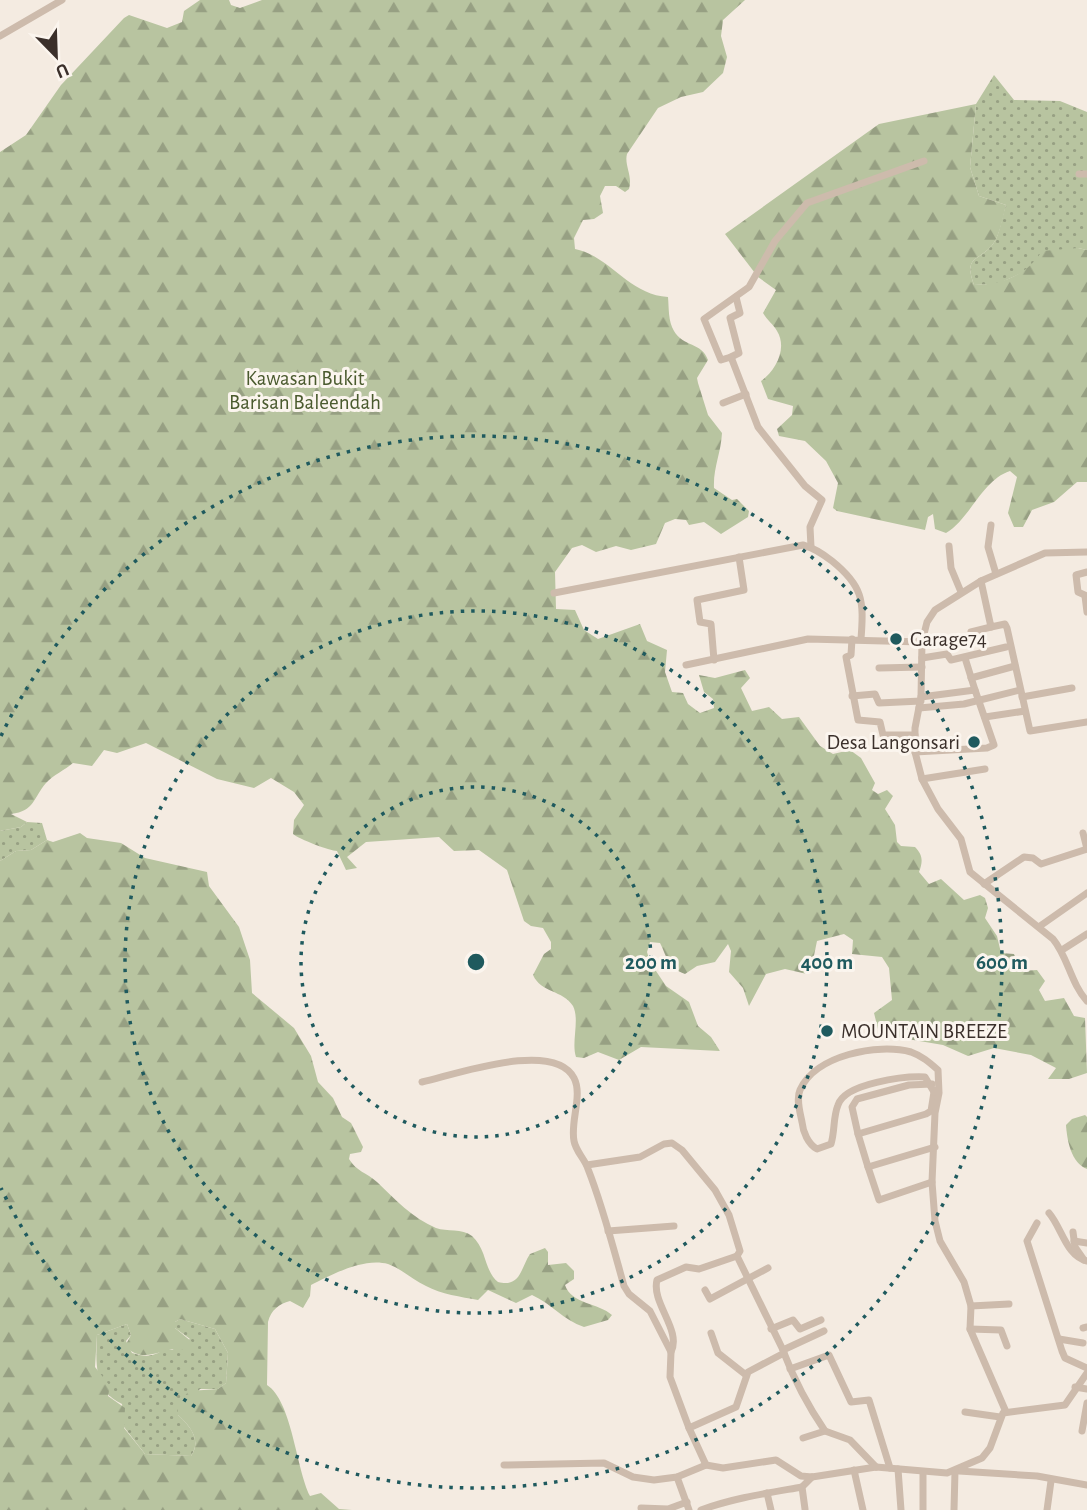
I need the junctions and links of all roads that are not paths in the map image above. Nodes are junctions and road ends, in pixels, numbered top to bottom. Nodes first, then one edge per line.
1 (62, 0) edge
2 (46, 4) edge
3 (0, 36) edge
4 (924, 162) dead end
5 (736, 297) junction
6 (731, 357) junction
7 (746, 394) junction
8 (723, 404) dead end
9 (992, 525) dead end
10 (949, 546) dead end
11 (811, 547) junction
12 (1087, 552) edge
13 (739, 558) junction
14 (1087, 572) edge
15 (996, 574) junction
16 (981, 581) junction
17 (961, 592) junction
18 (554, 593) dead end
19 (1086, 596) edge
20 (1087, 612) edge
21 (990, 627) junction
22 (971, 632) dead end
23 (852, 639) junction
24 (861, 639) junction
25 (922, 642) junction
26 (1006, 647) dead end
27 (922, 658) junction
28 (965, 658) junction
29 (714, 660) junction
30 (686, 665) dead end
31 (1016, 666) junction
32 (922, 667) junction
33 (879, 668) dead end
34 (971, 678) junction
35 (1072, 688) dead end
36 (975, 690) junction
37 (951, 694) junction
38 (1021, 694) junction
39 (852, 696) junction
40 (980, 701) junction
41 (920, 702) junction
42 (953, 705) junction
43 (1025, 711) junction
44 (985, 717) junction
45 (1087, 722) edge
46 (915, 735) junction
47 (915, 752) junction
48 (985, 769) dead end
49 (922, 779) junction
50 (1083, 833) dead end
51 (1087, 849) edge
52 (984, 884) junction
53 (1087, 892) edge
54 (1040, 926) junction
55 (1087, 934) edge
56 (1062, 950) junction
57 (1086, 998) edge
58 (422, 1082) dead end
59 (935, 1090) junction
60 (858, 1134) junction
61 (935, 1147) junction
62 (587, 1165) junction
63 (868, 1167) junction
64 (932, 1182) junction
65 (1049, 1213) dead end
66 (1037, 1223) dead end
67 (674, 1226) dead end
68 (608, 1231) junction
69 (1087, 1243) edge
70 (737, 1256) junction
71 (1086, 1260) edge
72 (768, 1268) dead end
73 (748, 1280) junction
74 (705, 1290) dead end
75 (1009, 1304) dead end
76 (971, 1306) junction
77 (821, 1320) dead end
78 (771, 1329) junction
79 (970, 1329) junction
80 (824, 1331) dead end
81 (711, 1333) dead end
82 (1059, 1339) junction
83 (1083, 1342) dead end
84 (1007, 1346) dead end
85 (671, 1352) junction
86 (783, 1352) junction
87 (790, 1369) junction
88 (1087, 1370) edge
89 (746, 1375) junction
90 (1075, 1387) junction
91 (1087, 1389) edge
92 (1087, 1403) edge
93 (965, 1412) dead end
94 (1003, 1415) junction
95 (689, 1428) junction
96 (825, 1431) junction
97 (1082, 1431) dead end
98 (803, 1438) dead end
99 (504, 1465) dead end
100 (706, 1465) junction
101 (876, 1467) junction
102 (894, 1468) junction
103 (854, 1469) junction
104 (956, 1471) junction
105 (923, 1472) junction
106 (677, 1477) junction
107 (813, 1477) junction
108 (1051, 1481) junction
109 (1087, 1485) edge
110 (803, 1487) junction
111 (767, 1493) junction
112 (688, 1506) edge
113 (641, 1508) edge
114 (805, 1509) edge
115 (701, 1510) edge
116 (771, 1510) edge
117 (863, 1510) edge
118 (901, 1510) edge
119 (923, 1510) edge
120 (954, 1510) edge
121 (1047, 1510) edge

1 - 2 street
2 - 3 street
4 - 5 street
5 - 6 street
5 - 6 street
6 - 7 street
7 - 8 street
7 - 11 street
9 - 15 street
10 - 17 street
11 - 13 street
11 - 24 street
12 - 15 street
13 - 18 street
13 - 29 street
14 - 19 street
15 - 16 street
16 - 17 street
16 - 21 street
17 - 25 street
19 - 20 street
21 - 22 street
21 - 31 street
23 - 24 street
23 - 29 street
23 - 39 street
24 - 25 street
25 - 27 street
26 - 28 street
27 - 28 street
27 - 32 street
28 - 34 street
29 - 30 street
31 - 34 street
31 - 38 street
32 - 33 street
32 - 41 street
34 - 36 street
35 - 38 street
36 - 37 street
36 - 40 street
37 - 41 street
37 - 42 street
38 - 40 street
38 - 43 street
39 - 41 street
39 - 46 street
40 - 42 street
40 - 44 street
41 - 42 street
41 - 46 street
43 - 44 street
43 - 45 street
44 - 47 street
46 - 47 street
47 - 49 street
48 - 49 street
49 - 52 street
50 - 51 street
51 - 52 street
52 - 54 street
53 - 54 street
54 - 56 street
55 - 56 street
56 - 57 street
58 - 62 street
59 - 59 street
59 - 60 street
59 - 60 street
59 - 61 street
60 - 63 street
61 - 63 street
61 - 64 street
62 - 68 street
62 - 70 street
63 - 64 street
64 - 76 street
65 - 71 street
66 - 82 street
67 - 68 street
68 - 85 street
69 - 71 street
70 - 73 street
70 - 85 street
72 - 73 street
73 - 74 street
73 - 78 street
75 - 76 street
76 - 79 street
77 - 78 street
78 - 86 street
79 - 84 street
79 - 94 street
80 - 86 street
81 - 89 street
82 - 83 street
82 - 88 street
85 - 95 street
86 - 87 street
86 - 89 street
87 - 96 street
87 - 102 street
88 - 90 street
89 - 95 street
90 - 91 street
90 - 94 street
92 - 97 street
93 - 94 street
94 - 104 street
95 - 100 street
96 - 98 street
96 - 101 street
99 - 106 street
100 - 106 street
100 - 107 street
101 - 102 street
101 - 103 street
102 - 105 street
102 - 118 street
103 - 107 street
103 - 117 street
104 - 105 street
104 - 108 street
104 - 120 street
105 - 119 street
106 - 112 street
107 - 110 street
108 - 109 street
108 - 121 street
110 - 111 street
110 - 114 street
111 - 115 street
111 - 116 street
112 - 113 street

